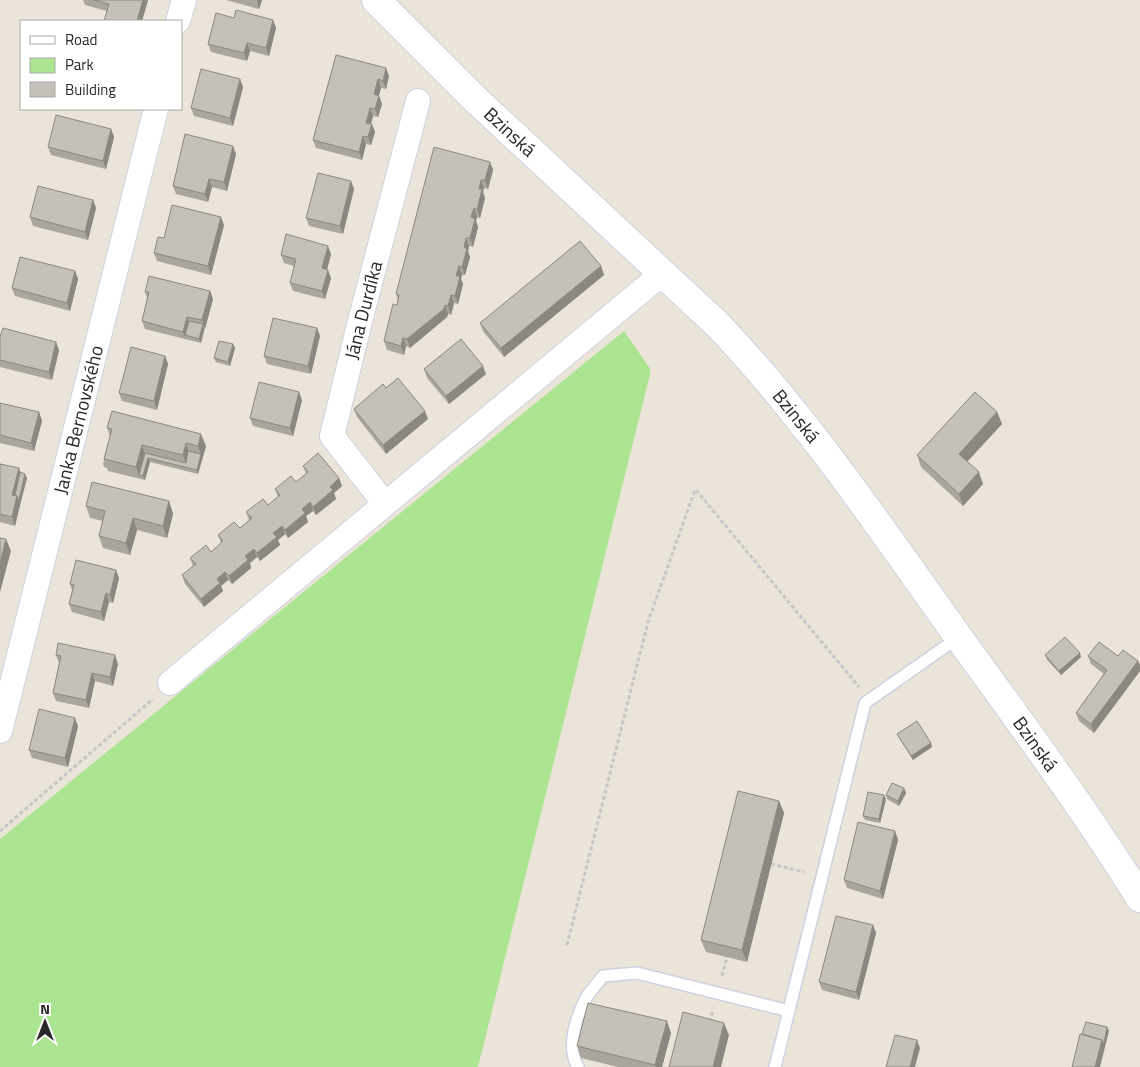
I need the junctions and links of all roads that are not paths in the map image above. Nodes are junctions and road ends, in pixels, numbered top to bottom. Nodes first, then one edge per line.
1 (184, 0) edge
2 (376, 0) edge
3 (178, 20) edge
4 (418, 102) dead end
5 (156, 110) edge
6 (663, 273) junction
7 (385, 504) junction
8 (959, 637) junction
9 (170, 684) road end
10 (0, 731) edge
11 (1140, 898) edge
12 (789, 1011) junction
13 (578, 1067) edge
14 (775, 1067) edge

1 - 3 street
2 - 6 street, Bzinská
4 - 7 street, Jána Durdíka
5 - 10 street, Janka Bernovského
6 - 7 street
6 - 8 street, Bzinská
7 - 9 street
8 - 11 street, Bzinská
8 - 12 lane
12 - 13 lane
12 - 14 lane

